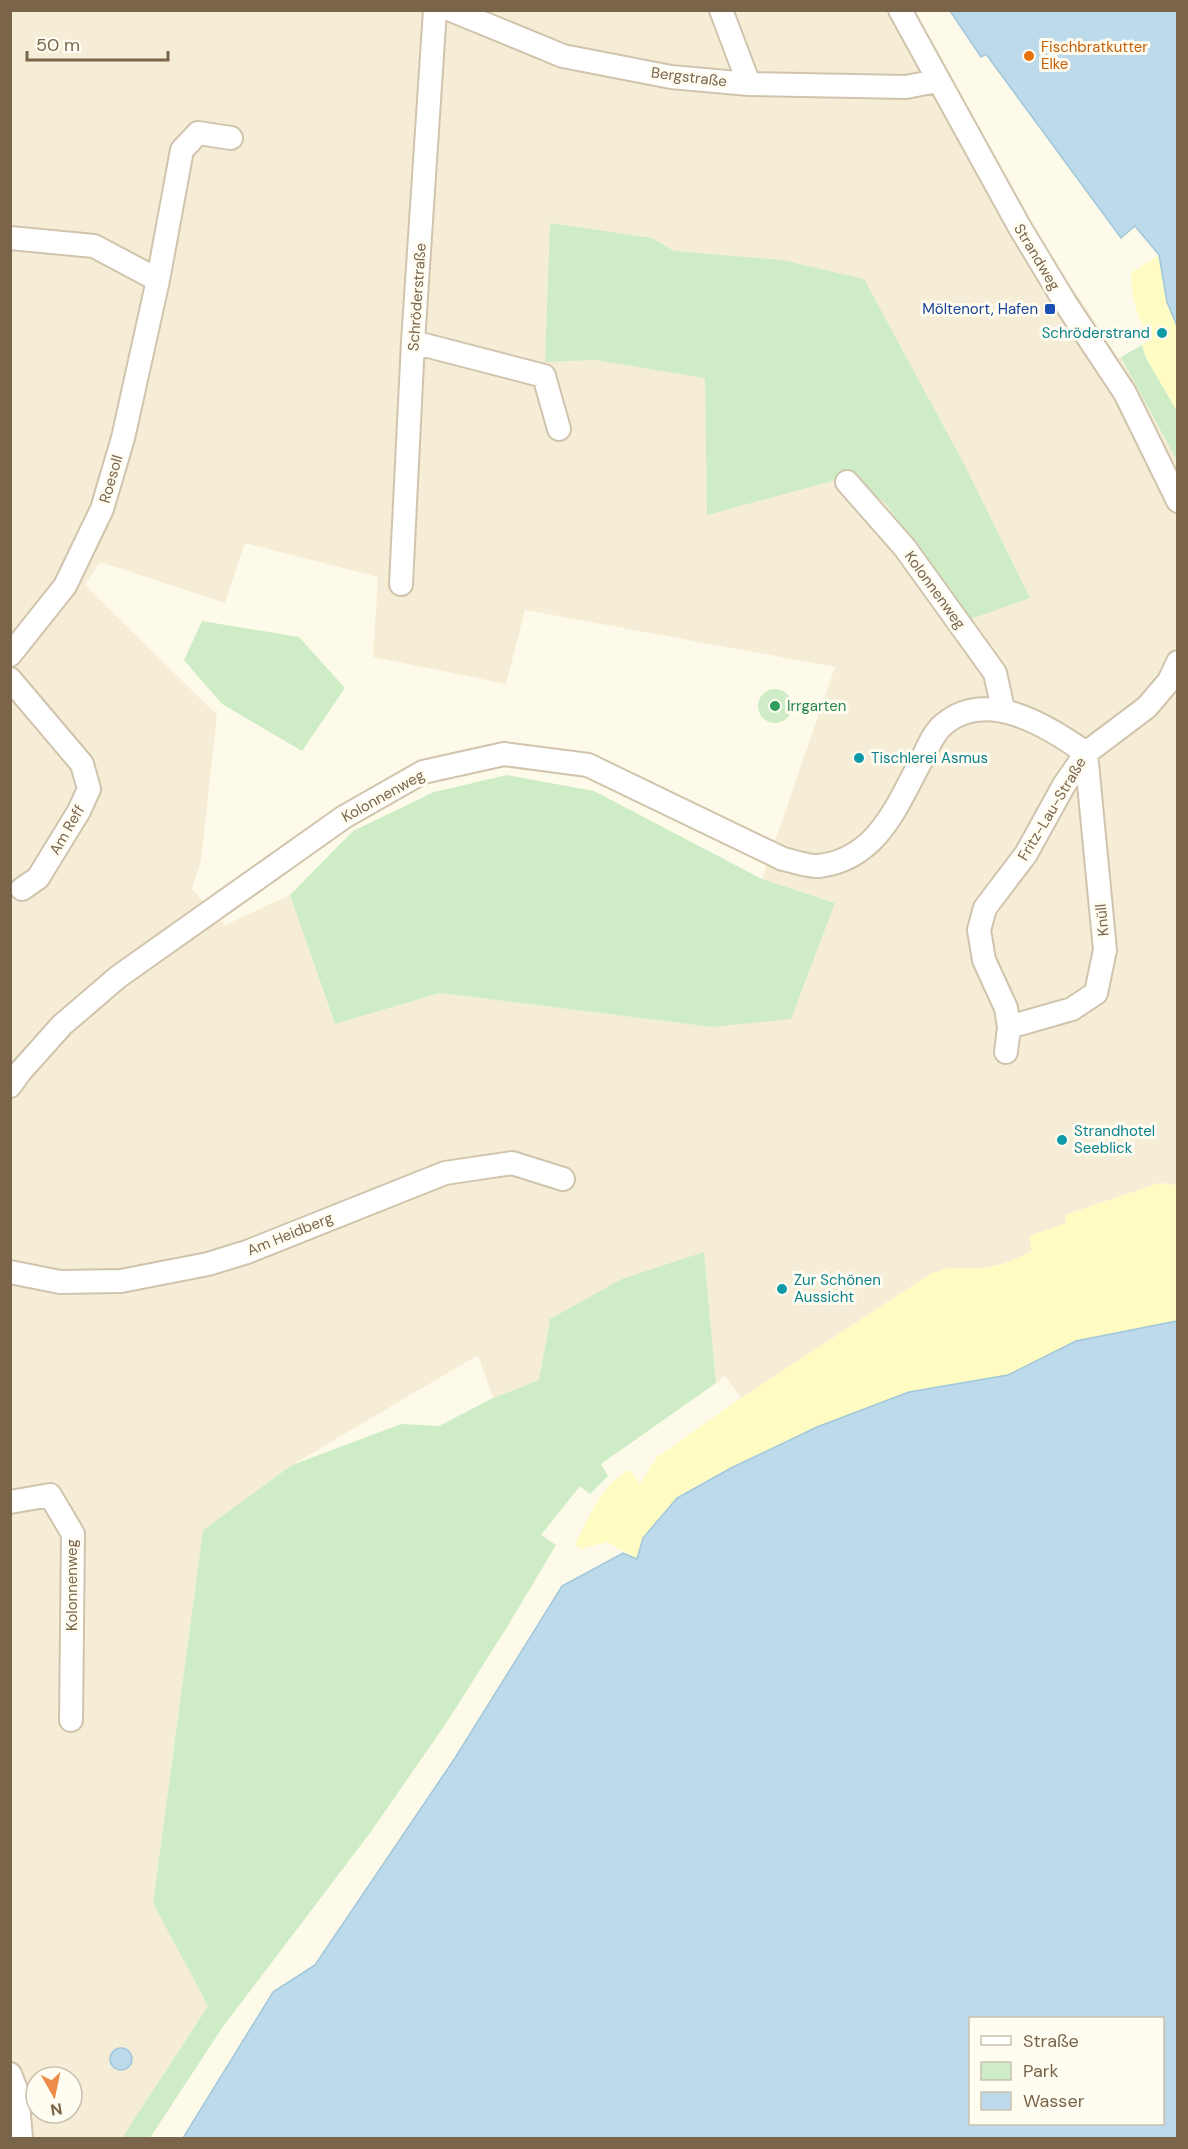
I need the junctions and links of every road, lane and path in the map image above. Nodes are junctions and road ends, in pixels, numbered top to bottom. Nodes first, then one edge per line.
1 (435, 10) edge
2 (451, 10) edge
3 (721, 10) edge
4 (900, 10) edge
5 (937, 81) junction
6 (749, 84) junction
7 (231, 138) dead end
8 (10, 238) edge
9 (158, 280) junction
10 (414, 342) junction
11 (559, 429) dead end
12 (847, 482) dead end
13 (1178, 501) edge
14 (401, 584) dead end
15 (10, 655) edge
16 (1178, 662) edge
17 (10, 679) edge
18 (1003, 710) junction
19 (1086, 753) junction
20 (22, 889) dead end
21 (1010, 1027) junction
22 (1006, 1052) dead end
23 (10, 1086) edge
24 (563, 1179) dead end
25 (10, 1272) edge
26 (10, 1502) edge
27 (71, 1720) dead end
28 (10, 2074) edge
29 (21, 2139) edge

1 - 10 street, Schröderstraße
2 - 6 street, Bergstraße
3 - 6 street
4 - 5 street, Strandweg
5 - 6 street, Bergstraße
5 - 13 street, Strandweg
7 - 9 street, Roesoll
8 - 9 street
9 - 15 street, Roesoll
10 - 11 street
10 - 14 street, Schröderstraße
12 - 18 street, Kolonnenweg
16 - 19 street, Fritz-Lau-Straße
17 - 20 street, Am Reff
18 - 19 street, Kolonnenweg
18 - 23 street, Kolonnenweg
19 - 21 street, Fritz-Lau-Straße
19 - 21 street, Knüll
21 - 22 street, Fritz-Lau-Straße
24 - 25 street, Am Heidberg
26 - 27 street, Kolonnenweg
28 - 29 street

